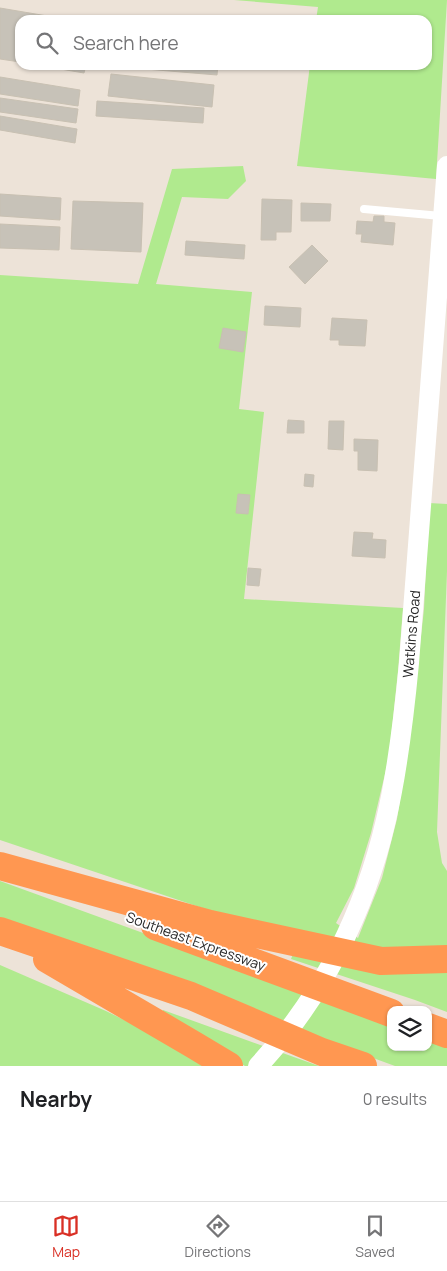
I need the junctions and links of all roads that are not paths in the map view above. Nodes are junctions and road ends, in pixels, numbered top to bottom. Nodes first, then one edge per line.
1 (447, 166) edge
2 (364, 209) dead end
3 (443, 216) junction
4 (443, 286) edge
5 (0, 866) edge
6 (0, 871) edge
7 (0, 931) edge
8 (447, 959) edge
9 (387, 1011) edge
10 (432, 1028) edge
11 (447, 1034) edge
12 (229, 1066) edge
13 (258, 1066) edge
14 (363, 1066) edge

1 - 3 street, Watkins Road
2 - 3 lane
3 - 4 street, Watkins Road
4 - 13 street, Watkins Road
5 - 8 highway
6 - 9 highway, Southeast Expressway
7 - 12 highway
7 - 14 highway
10 - 11 highway

